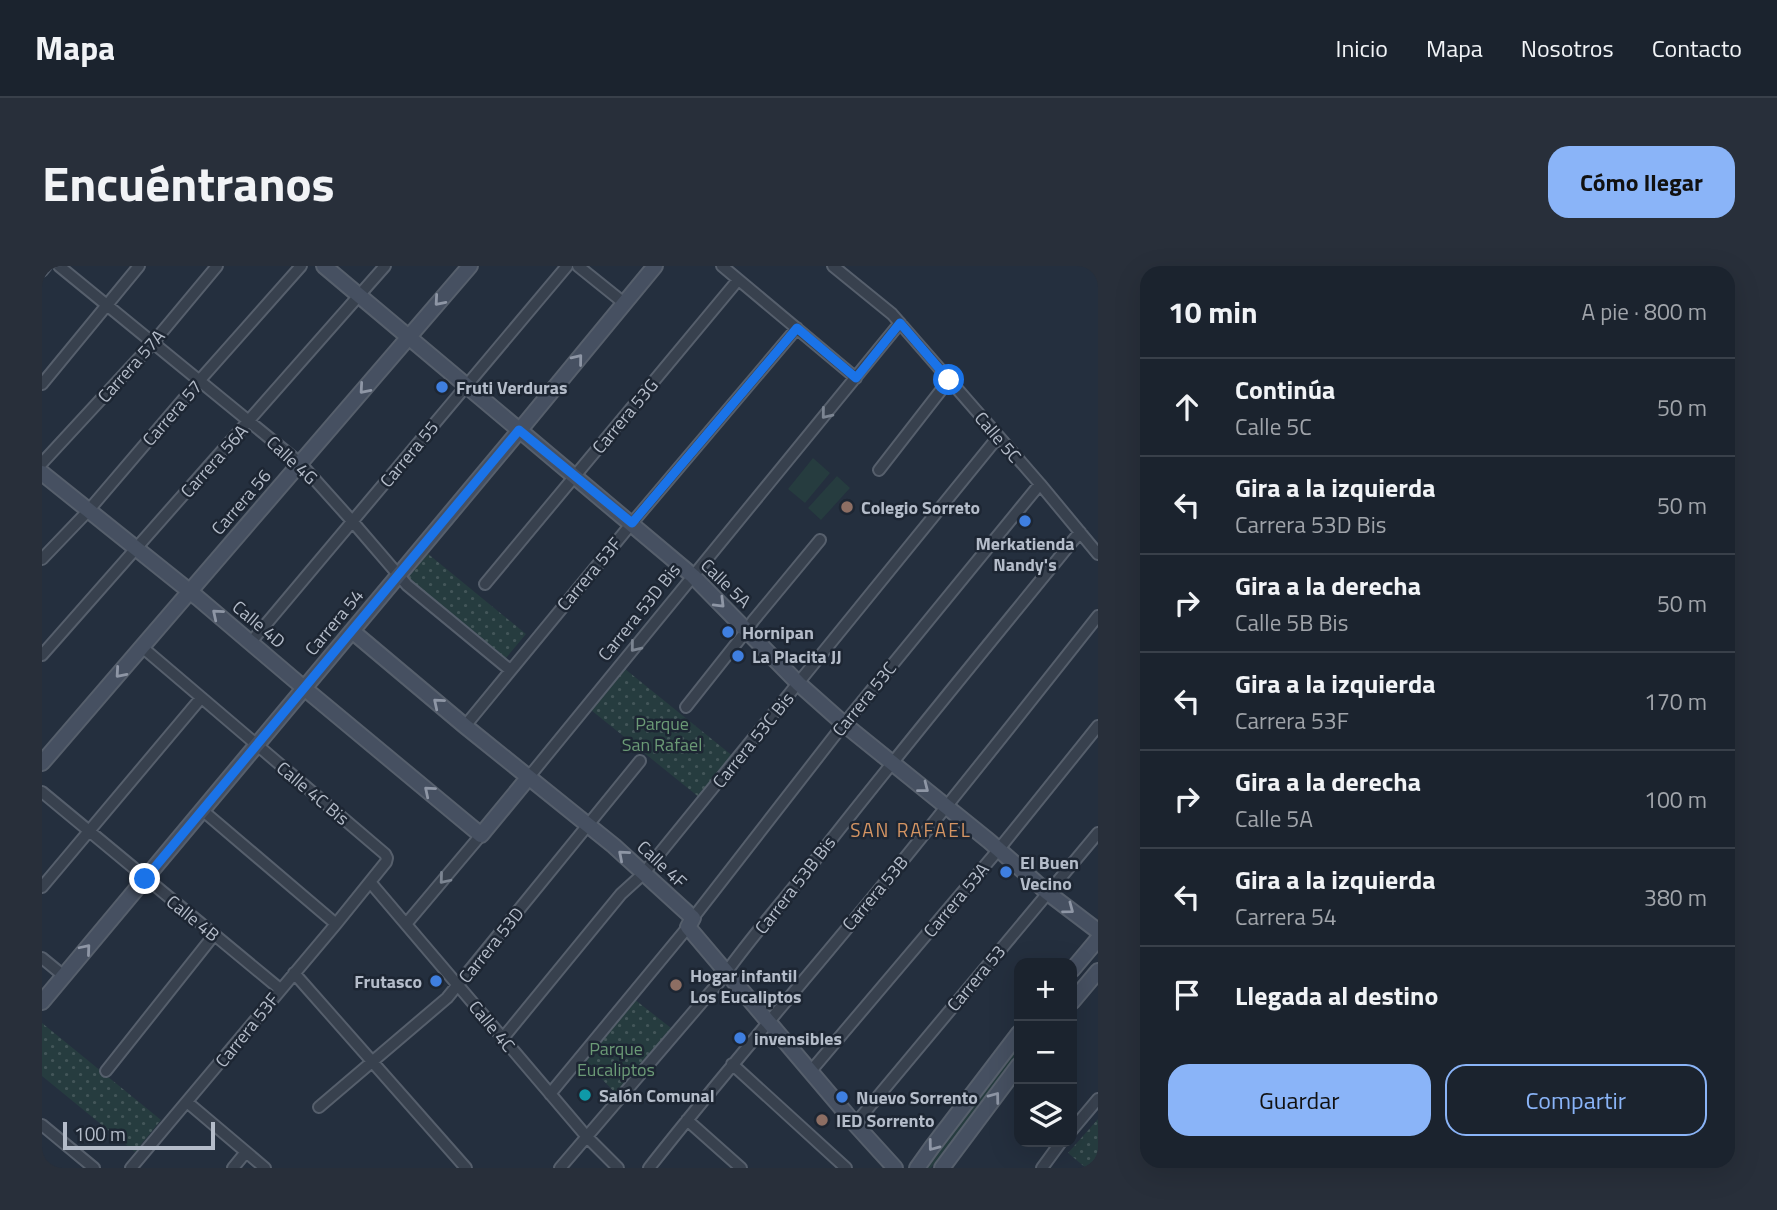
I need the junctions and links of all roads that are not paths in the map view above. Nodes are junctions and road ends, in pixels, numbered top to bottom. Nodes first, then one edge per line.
1 (46, 266) edge
2 (58, 266) edge
3 (139, 266) edge
4 (217, 266) edge
5 (302, 266) edge
6 (324, 266) edge
7 (385, 266) edge
8 (470, 266) edge
9 (568, 266) edge
10 (578, 266) edge
11 (654, 266) edge
12 (722, 266) edge
13 (840, 268) edge
14 (42, 271) edge
15 (738, 280) junction
16 (359, 296) junction
17 (624, 303) junction
18 (107, 306) junction
19 (900, 323) junction
20 (797, 328) junction
21 (408, 337) junction
22 (152, 344) junction
23 (856, 378) junction
24 (949, 380) junction
25 (199, 381) junction
26 (42, 384) edge
27 (467, 386) junction
28 (249, 421) junction
29 (519, 430) junction
30 (998, 438) junction
31 (42, 463) edge
32 (300, 463) junction
33 (879, 470) dead end
34 (42, 473) edge
35 (576, 477) junction
36 (1040, 484) junction
37 (88, 511) junction
38 (352, 521) junction
39 (632, 523) junction
40 (1080, 532) junction
41 (820, 540) dead end
42 (136, 548) junction
43 (1098, 554) edge
44 (42, 559) edge
45 (398, 576) junction
46 (693, 576) junction
47 (485, 584) dead end
48 (190, 591) junction
49 (1098, 616) edge
50 (747, 630) junction
51 (352, 631) junction
52 (251, 642) junction
53 (142, 647) junction
54 (42, 655) edge
55 (510, 670) junction
56 (799, 684) junction
57 (304, 688) junction
58 (201, 698) junction
59 (686, 707) dead end
60 (844, 724) junction
61 (465, 726) junction
62 (1098, 726) edge
63 (256, 745) junction
64 (640, 761) dead end
65 (42, 763) edge
66 (891, 763) junction
67 (528, 778) junction
68 (42, 792) edge
69 (947, 807) junction
70 (202, 810) junction
71 (588, 826) junction
72 (89, 832) junction
73 (1098, 833) edge
74 (481, 835) junction
75 (999, 849) junction
76 (387, 858) joint
77 (643, 874) junction
78 (145, 879) junction
79 (370, 882) junction
80 (42, 887) edge
81 (1048, 893) junction
82 (690, 922) junction
83 (336, 924) junction
84 (406, 924) junction
85 (1098, 931) edge
86 (214, 935) junction
87 (1098, 939) edge
88 (42, 958) edge
89 (1077, 964) edge
90 (1098, 971) edge
91 (726, 972) junction
92 (294, 973) junction
93 (64, 975) junction
94 (458, 985) junction
95 (280, 989) junction
96 (1077, 996) edge
97 (42, 1002) edge
98 (768, 1023) junction
99 (503, 1038) junction
100 (1014, 1040) edge
101 (373, 1062) junction
102 (732, 1065) junction
103 (106, 1071) dead end
104 (810, 1072) junction
105 (1014, 1072) edge
106 (550, 1094) junction
107 (1098, 1099) edge
108 (187, 1102) junction
109 (319, 1107) dead end
110 (687, 1120) junction
111 (855, 1124) junction
112 (1077, 1124) edge
113 (42, 1125) edge
114 (587, 1138) junction
115 (1057, 1147) edge
116 (246, 1152) junction
117 (94, 1168) edge
118 (131, 1168) edge
119 (233, 1168) edge
120 (265, 1168) edge
121 (466, 1168) edge
122 (560, 1168) edge
123 (618, 1168) edge
124 (649, 1168) edge
125 (740, 1168) edge
126 (846, 1168) edge
127 (895, 1168) edge
128 (917, 1168) edge
129 (942, 1168) edge
130 (1042, 1168) edge

1 - 14 street
2 - 18 street, Calle 4G
3 - 18 street
4 - 22 street, Carrera 57A
5 - 25 street, Carrera 57
6 - 16 street, Calle 5A
7 - 16 street, Carrera 56A
8 -> 21 street, Carrera 56
9 - 27 street, Carrera 55
10 - 17 street
11 - 17 street, Carrera 54
12 - 15 street
13 - 19 street, Calle 5C
15 - 20 street
15 - 35 street, Carrera 53G
16 - 21 street, Calle 5A
16 - 28 street, Carrera 56A
29 -> 17 street, Carrera 54
18 - 22 street, Calle 4G
18 - 26 street
19 - 23 street, Carrera 53D Bis
19 - 24 street, Calle 5C
20 - 23 street
20 - 39 street, Carrera 53F
21 - 27 street, Calle 5A
21 -> 32 street, Carrera 56
22 - 25 street, Calle 4G
22 - 31 street, Carrera 57A
23 -> 46 street, Carrera 53D Bis
24 - 30 street, Calle 5C
24 - 33 street
25 - 28 street, Calle 4G
25 - 37 street, Carrera 57
27 - 29 street, Calle 5A
27 - 38 street, Carrera 55
28 - 32 street, Calle 4G
28 - 42 street, Carrera 56A
29 - 35 street, Calle 5A
29 - 45 street, Carrera 54
30 - 36 street, Calle 5C
30 - 56 street, Carrera 53C Bis
32 - 38 street, Calle 4G
32 - 48 street, Carrera 56
34 - 37 street, Calle 4D
35 - 39 street, Calle 5A
35 - 47 street, Carrera 53G
36 - 40 street, Calle 5C
36 - 60 street, Carrera 53C
37 - 42 street, Calle 4D
37 - 44 street, Carrera 57
38 - 45 street, Calle 4G
38 - 52 street, Carrera 55
39 - 46 street, Calle 5A
39 - 55 street, Carrera 53F
40 - 43 street, Calle 5C
40 - 66 street, Carrera 53B Bis
41 - 50 street
42 - 48 street, Calle 4D
42 - 54 street, Carrera 56A
45 - 51 street, Carrera 54
45 - 55 street, Calle 4G
46 -> 50 street, Calle 5A
46 -> 67 street, Carrera 53D Bis
52 -> 48 street, Calle 4D
48 - 53 street, Carrera 56
49 - 69 street, Carrera 53B
50 - 56 street, Calle 5A
50 - 59 street
51 - 57 street, Carrera 54
61 -> 51 street, Calle 4F
52 - 57 street, Calle 4D
53 - 58 street, Calle 4C Bis
53 -> 65 street, Carrera 56
55 - 61 street, Carrera 53F
56 - 60 street, Calle 5A
56 - 77 street, Carrera 53C Bis
57 - 63 street, Carrera 54
74 -> 57 street, Calle 4D
58 - 63 street, Calle 4C Bis
58 - 72 street
60 - 66 street, Calle 5A
60 - 82 street, Carrera 53C
61 - 67 street, Calle 4F
62 - 75 street, Carrera 53A
63 - 70 street, Carrera 54
63 - 76 street, Calle 4C Bis
64 - 71 street, Carrera 53D
66 -> 69 street, Calle 5A
66 - 91 street, Carrera 53B Bis
67 - 71 street, Calle 4F
67 - 74 street, Carrera 53D Bis
68 - 72 street, Calle 4B
69 - 75 street, Calle 5A
69 - 98 street, Carrera 53B
70 - 78 street, Carrera 54
70 - 83 street
77 -> 71 street, Calle 4F
71 - 94 street, Carrera 53D
72 - 78 street, Calle 4B
72 - 80 street
73 - 81 street, Carrera 53
74 -> 84 street, Carrera 53D Bis
75 - 81 street, Calle 5A
75 - 104 street, Carrera 53A
76 - 79 street, Carrera 53F
77 - 82 street, Calle 4F
77 - 99 street, Carrera 53C Bis
78 - 86 street, Calle 4B
93 -> 78 street, Carrera 54
79 - 83 street, Carrera 53F
79 - 84 street, Calle 4C
81 -> 85 street, Calle 5A
81 - 111 street, Carrera 53
82 - 91 street, Calle 4F
82 - 106 street, Carrera 53C
83 - 92 street, Carrera 53F
84 - 94 street, Calle 4C
86 - 95 street, Calle 4B
86 - 103 street
87 - 89 street
88 - 93 street
90 - 96 street
91 - 98 street, Calle 4F
91 - 114 street, Carrera 53B Bis
92 - 95 street, Carrera 53F
92 - 101 street
93 - 97 street, Carrera 54
94 - 99 street, Calle 4C
94 - 101 street, Carrera 53D
95 - 108 street, Carrera 53F
98 - 102 street, Carrera 53B
98 - 104 street, Calle 4F
99 - 106 street, Calle 4C
100 -> 128 street
101 - 109 street, Carrera 53D
101 - 121 street
102 - 110 street, Carrera 53B
102 - 126 street
104 - 111 street, Calle 4F
129 -> 105 street
106 - 114 street, Calle 4C
107 - 112 street
108 - 116 street
108 - 118 street, Carrera 53F
110 - 124 street, Carrera 53B
110 - 125 street
111 - 127 street, Calle 4F
113 - 117 street
114 - 122 street, Carrera 53B Bis
114 - 123 street, Calle 4C
115 - 130 street
116 - 119 street
116 - 120 street

